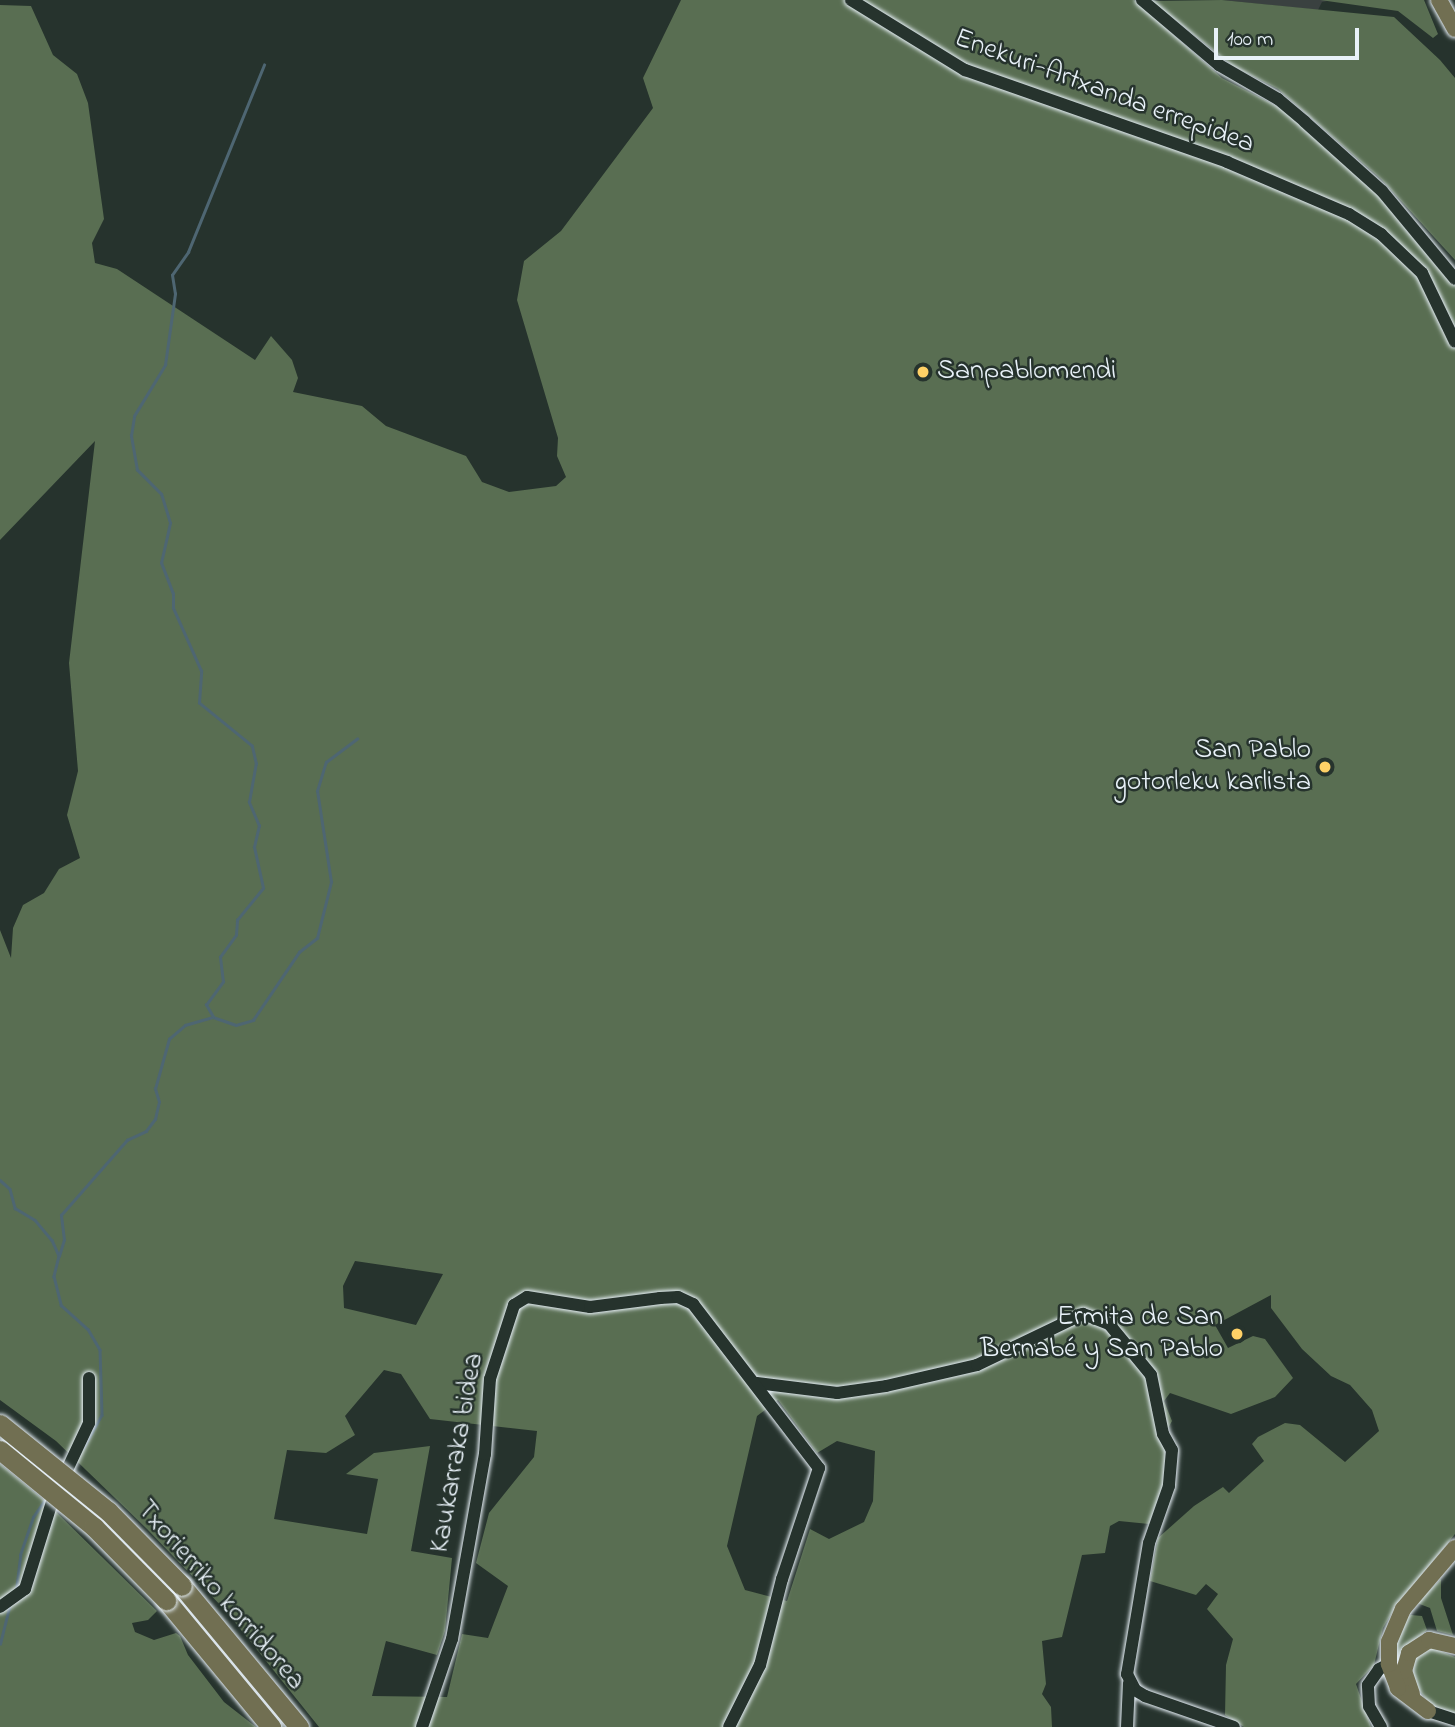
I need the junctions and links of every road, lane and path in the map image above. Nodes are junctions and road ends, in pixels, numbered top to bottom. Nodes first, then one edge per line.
1 (851, 0) edge
2 (1142, 0) edge
3 (1439, 0) edge
4 (1455, 29) edge
5 (1455, 279) edge
6 (1454, 335) edge
7 (89, 1378) dead end
8 (757, 1383) junction
9 (0, 1424) edge
10 (0, 1450) edge
11 (1455, 1548) edge
12 (0, 1607) edge
13 (1455, 1646) edge
14 (1389, 1664) junction
15 (1129, 1683) junction
16 (1428, 1712) junction
17 (1455, 1720) edge
18 (271, 1727) edge
19 (299, 1727) edge
20 (422, 1727) edge
21 (729, 1727) edge
22 (1127, 1727) edge
23 (1234, 1727) edge
24 (1381, 1727) edge

1 - 6 street, Enekuri-Artxanda errepidea
2 - 5 street
3 - 4 main road
7 - 12 street
8 - 15 street
8 - 20 street, Kaukarraka bidea
8 - 21 street, Kaukarraka bidea
9 - 19 highway, Txorierriko korridorea, bridge
10 - 18 highway, Txorierriko korridorea, bridge
11 - 14 main road
13 - 16 main road
14 - 16 main road
14 - 24 street
15 - 22 street
15 - 23 street
16 - 17 street

